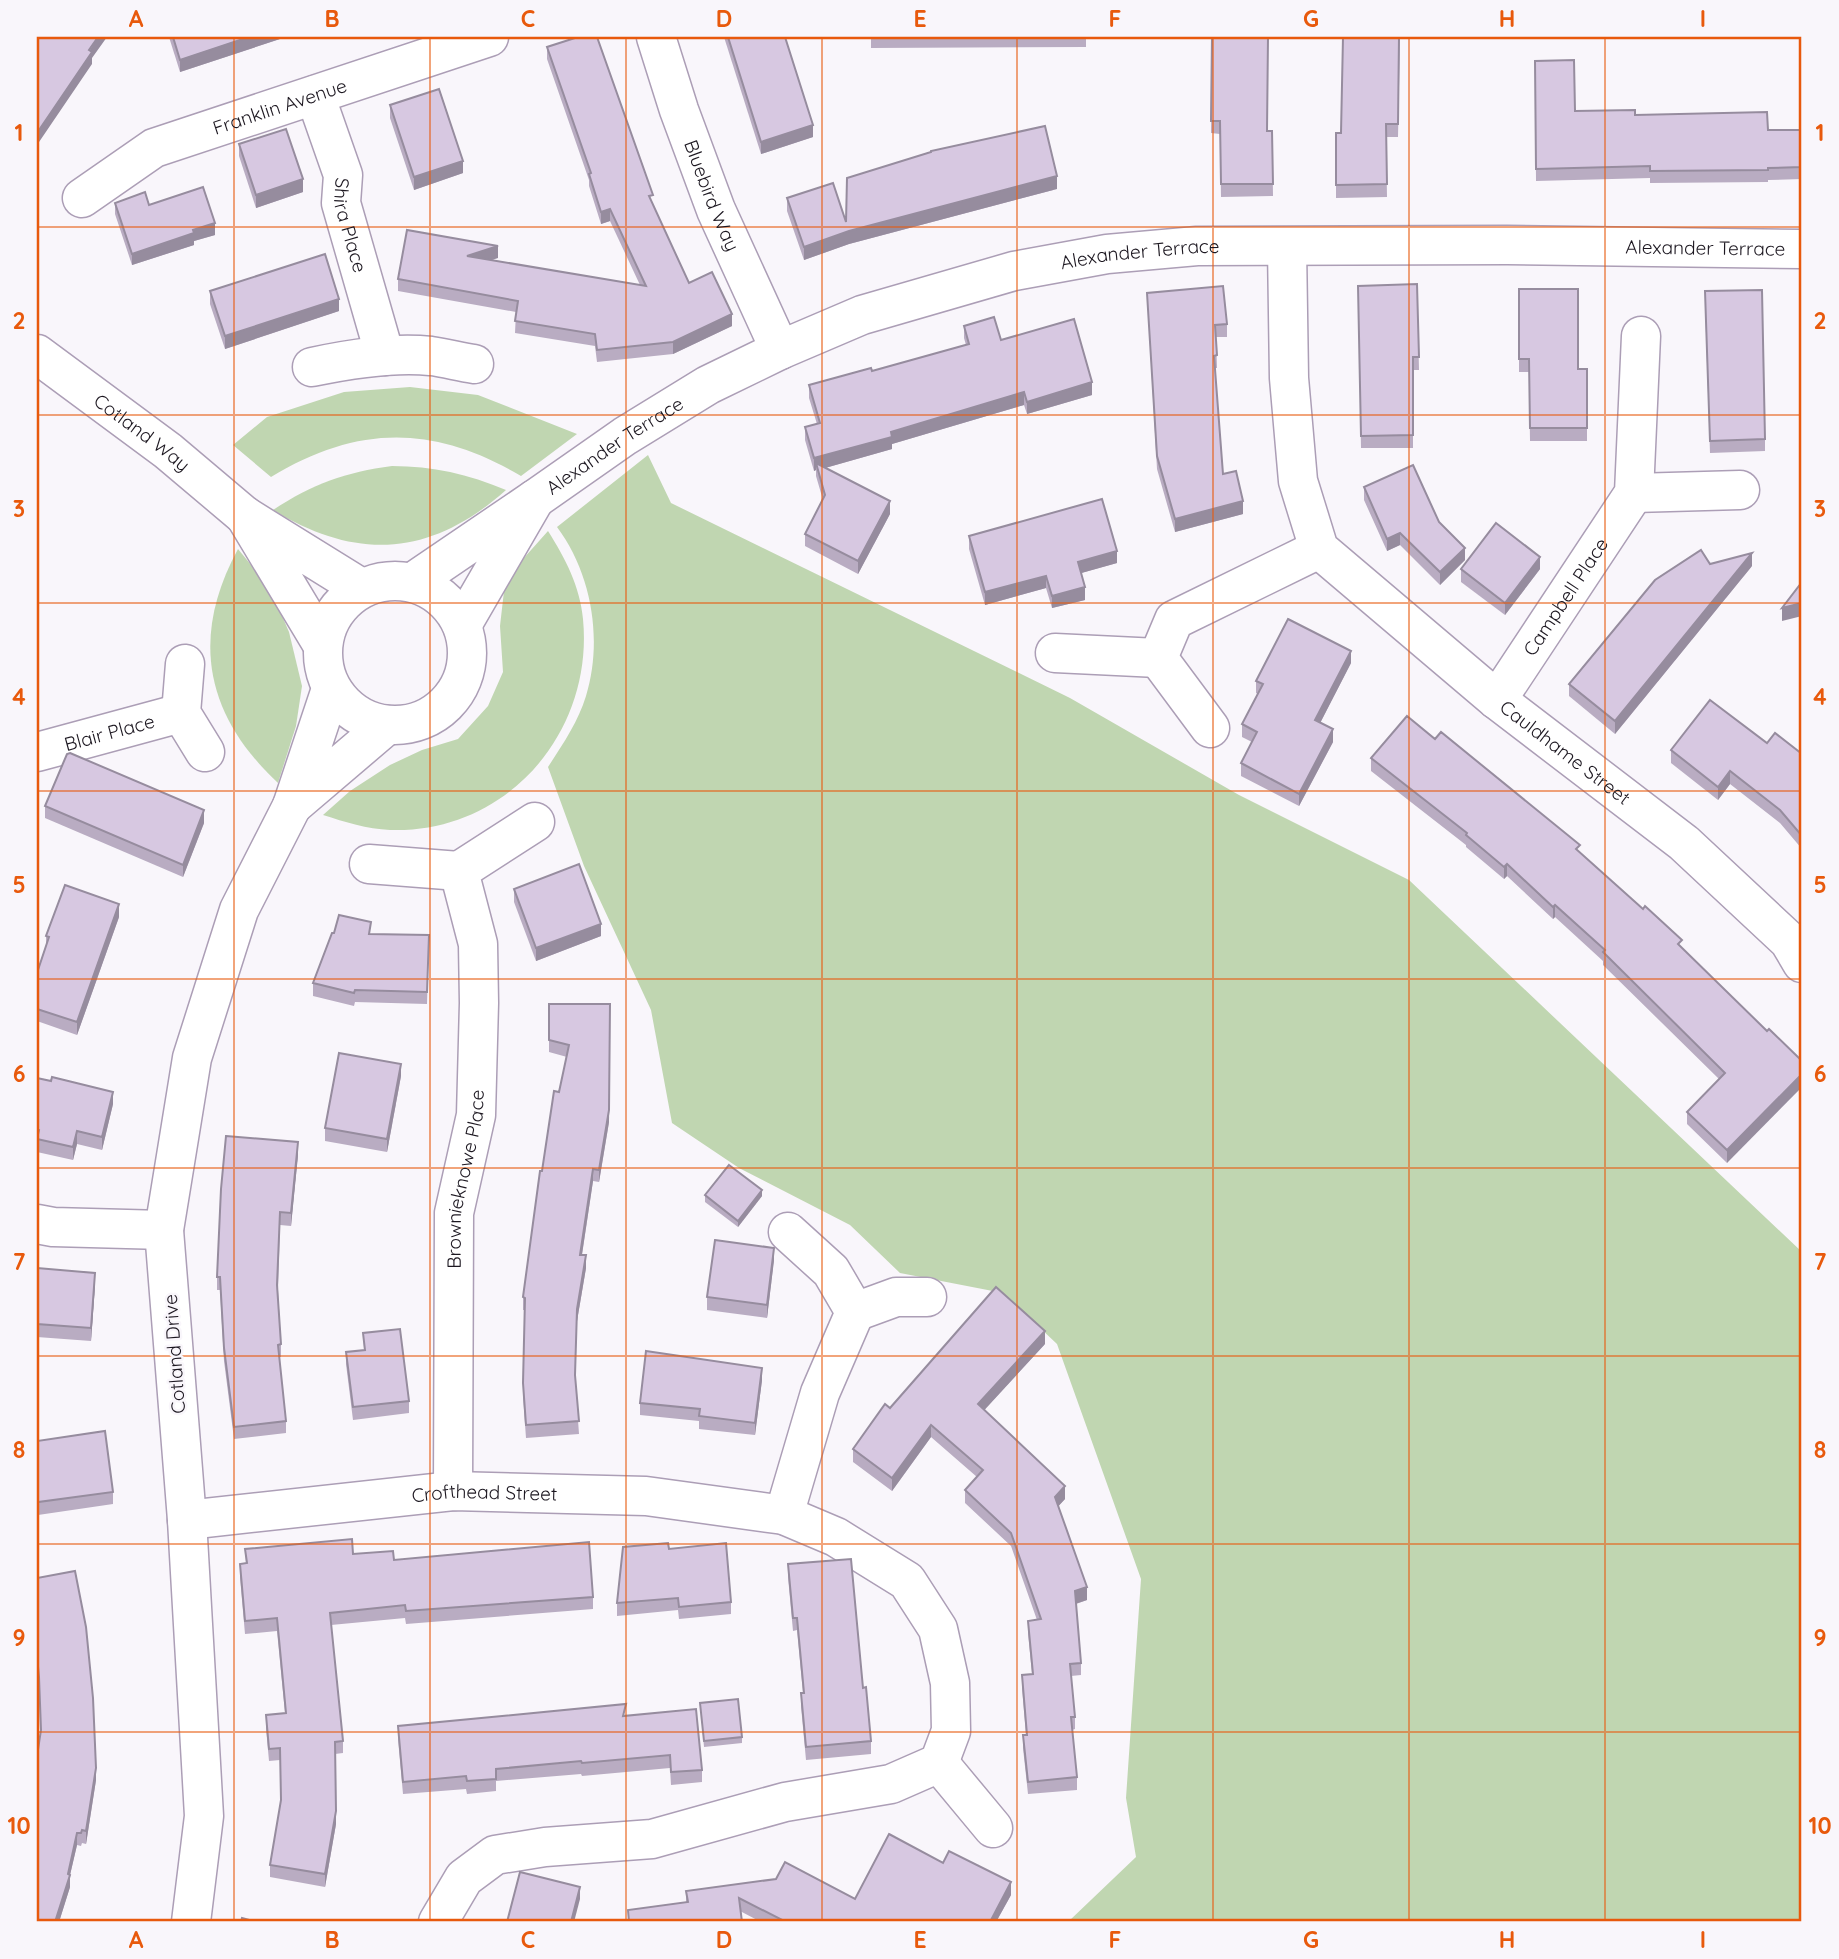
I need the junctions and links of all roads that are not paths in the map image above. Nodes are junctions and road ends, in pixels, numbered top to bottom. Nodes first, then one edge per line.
1 (489, 37) edge
2 (656, 37) edge
3 (315, 95) junction
4 (82, 198) dead end
5 (1287, 247) junction
6 (1802, 249) edge
7 (1641, 336) dead end
8 (780, 350) junction
9 (37, 355) edge
10 (385, 356) junction
11 (474, 364) dead end
12 (312, 367) dead end
13 (1740, 489) dead end
14 (1634, 492) junction
15 (535, 499) junction
16 (245, 516) junction
17 (1319, 549) junction
18 (412, 582) junction
19 (361, 588) junction
20 (462, 625) junction
21 (322, 644) junction
22 (1055, 653) dead end
23 (1158, 658) junction
24 (185, 664) dead end
25 (331, 689) junction
26 (1497, 699) junction
27 (181, 713) junction
28 (387, 725) junction
29 (1210, 728) dead end
30 (37, 752) edge
31 (205, 752) dead end
32 (292, 806) junction
33 (535, 822) dead end
34 (369, 864) dead end
35 (459, 871) junction
36 (1802, 963) edge
37 (37, 1224) edge
38 (164, 1230) junction
39 (788, 1232) dead end
40 (927, 1297) dead end
41 (855, 1312) junction
42 (453, 1492) junction
43 (784, 1515) junction
44 (187, 1520) junction
45 (939, 1763) junction
46 (993, 1828) dead end
47 (191, 1922) edge
48 (438, 1922) edge

1 - 3 street, Franklin Avenue
2 - 8 street, Bluebird Way
3 - 4 street, Franklin Avenue
3 - 10 street, Shira Place
5 - 6 street, Alexander Terrace
5 - 8 street, Alexander Terrace
5 - 17 street
7 - 14 street
8 - 15 street, Alexander Terrace
9 - 16 street, Cotland Way
10 - 11 street
10 - 12 street
13 - 14 street
14 - 26 street, Campbell Place
15 - 18 street
15 - 20 street
16 - 19 street, Cotland Way
16 - 21 street, Cotland Way
17 - 23 street
17 - 26 street, Cauldhame Street
18 - 19 street
18 - 20 street
19 - 21 street
20 - 28 street
21 - 25 street
22 - 23 street
23 - 29 street
24 - 27 street, Blair Place
25 - 28 street
25 - 32 street, Cotland Drive
26 - 36 street, Cauldhame Street
27 - 30 street, Blair Place
27 - 31 street, Blair Place
28 - 32 street, Cotland Drive
32 - 38 street, Cotland Drive
33 - 35 street
34 - 35 street
35 - 42 street, Brownieknowe Place
37 - 38 street
38 - 44 street, Cotland Drive
39 - 41 street
40 - 41 street
41 - 43 street
42 - 43 street, Crofthead Street
42 - 44 street, Crofthead Street
43 - 45 street, Crofthead Street
44 - 47 street, Cotland Drive
45 - 46 street
45 - 48 street

